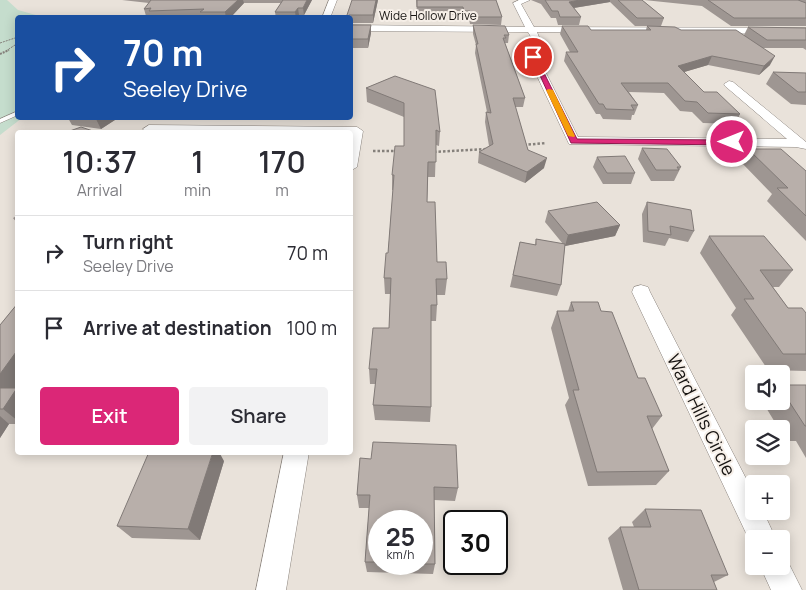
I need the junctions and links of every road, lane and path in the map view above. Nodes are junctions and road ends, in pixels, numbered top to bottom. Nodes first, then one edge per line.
1 (333, 0) edge
2 (526, 0) edge
3 (327, 15) edge
4 (685, 22) dead end
5 (353, 28) edge
6 (533, 29) junction
7 (694, 30) junction
8 (806, 31) edge
9 (15, 37) edge
10 (0, 43) edge
11 (15, 46) edge
12 (0, 54) edge
13 (729, 84) dead end
14 (15, 114) edge
15 (0, 121) edge
16 (149, 129) dead end
17 (253, 130) edge
18 (353, 131) edge
19 (546, 143) dead end
20 (520, 146) edge
21 (802, 146) edge
22 (492, 148) edge
23 (373, 151) dead end
24 (400, 151) edge
25 (353, 152) edge
26 (428, 152) edge
27 (641, 292) dead end
28 (296, 455) edge
29 (758, 530) edge
30 (780, 575) edge
31 (272, 590) edge
32 (787, 590) edge

1 - 3 street
2 - 6 street
4 - 7 street
5 - 6 street, Wide Hollow Drive
6 - 7 street, Wide Hollow Drive
6 - 21 street
7 - 8 street, Wide Hollow Drive
9 - 10 path
11 - 12 path
13 - 21 street
14 - 15 lane
16 - 17 street
18 - 25 street
19 - 20 path
22 - 26 path
23 - 24 path
27 - 29 street, Ward Hills Circle
28 - 31 street
30 - 32 street

